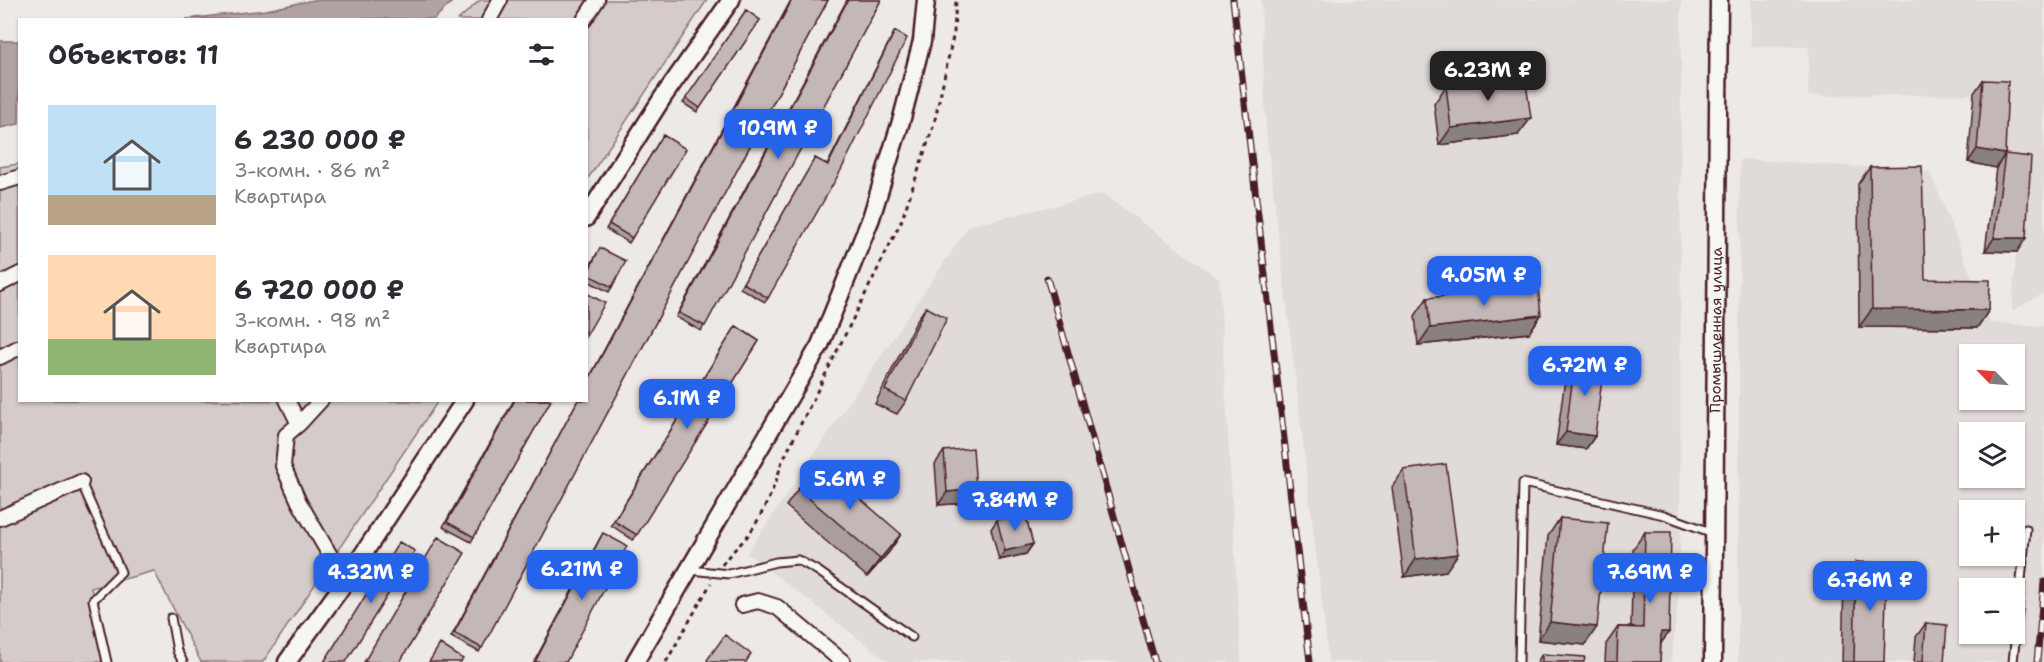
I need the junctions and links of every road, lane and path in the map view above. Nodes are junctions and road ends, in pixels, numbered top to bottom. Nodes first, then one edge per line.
1 (500, 0) edge
2 (597, 0) edge
3 (730, 0) edge
4 (926, 0) edge
5 (1719, 0) edge
6 (490, 18) edge
7 (585, 18) edge
8 (18, 178) edge
9 (0, 183) edge
10 (588, 215) edge
11 (18, 275) edge
12 (0, 284) edge
13 (18, 348) edge
14 (0, 357) edge
15 (288, 402) edge
16 (319, 402) edge
17 (464, 402) edge
18 (299, 424) junction
19 (81, 482) joint
20 (0, 518) edge
21 (2026, 529) dead end
22 (1715, 534) junction
23 (688, 570) junction
24 (345, 581) junction
25 (742, 605) dead end
26 (171, 618) dead end
27 (912, 637) dead end
28 (637, 661) edge
29 (107, 662) edge
30 (183, 662) edge
31 (287, 662) edge
32 (843, 662) edge
33 (1519, 662) edge
34 (1713, 662) edge
35 (2013, 662) edge

1 - 6 street
2 - 7 street
3 - 10 street
4 - 23 street
5 - 22 street, Промышленная улица
8 - 9 street
11 - 12 street
13 - 14 street
15 - 18 street
16 - 18 street
17 - 24 street
18 - 24 street
19 - 20 street
19 - 29 lane
21 - 35 lane
22 - 33 lane
22 - 34 street, Промышленная улица
23 - 27 lane
23 - 28 street
24 - 31 street
25 - 32 street
26 - 30 lane

